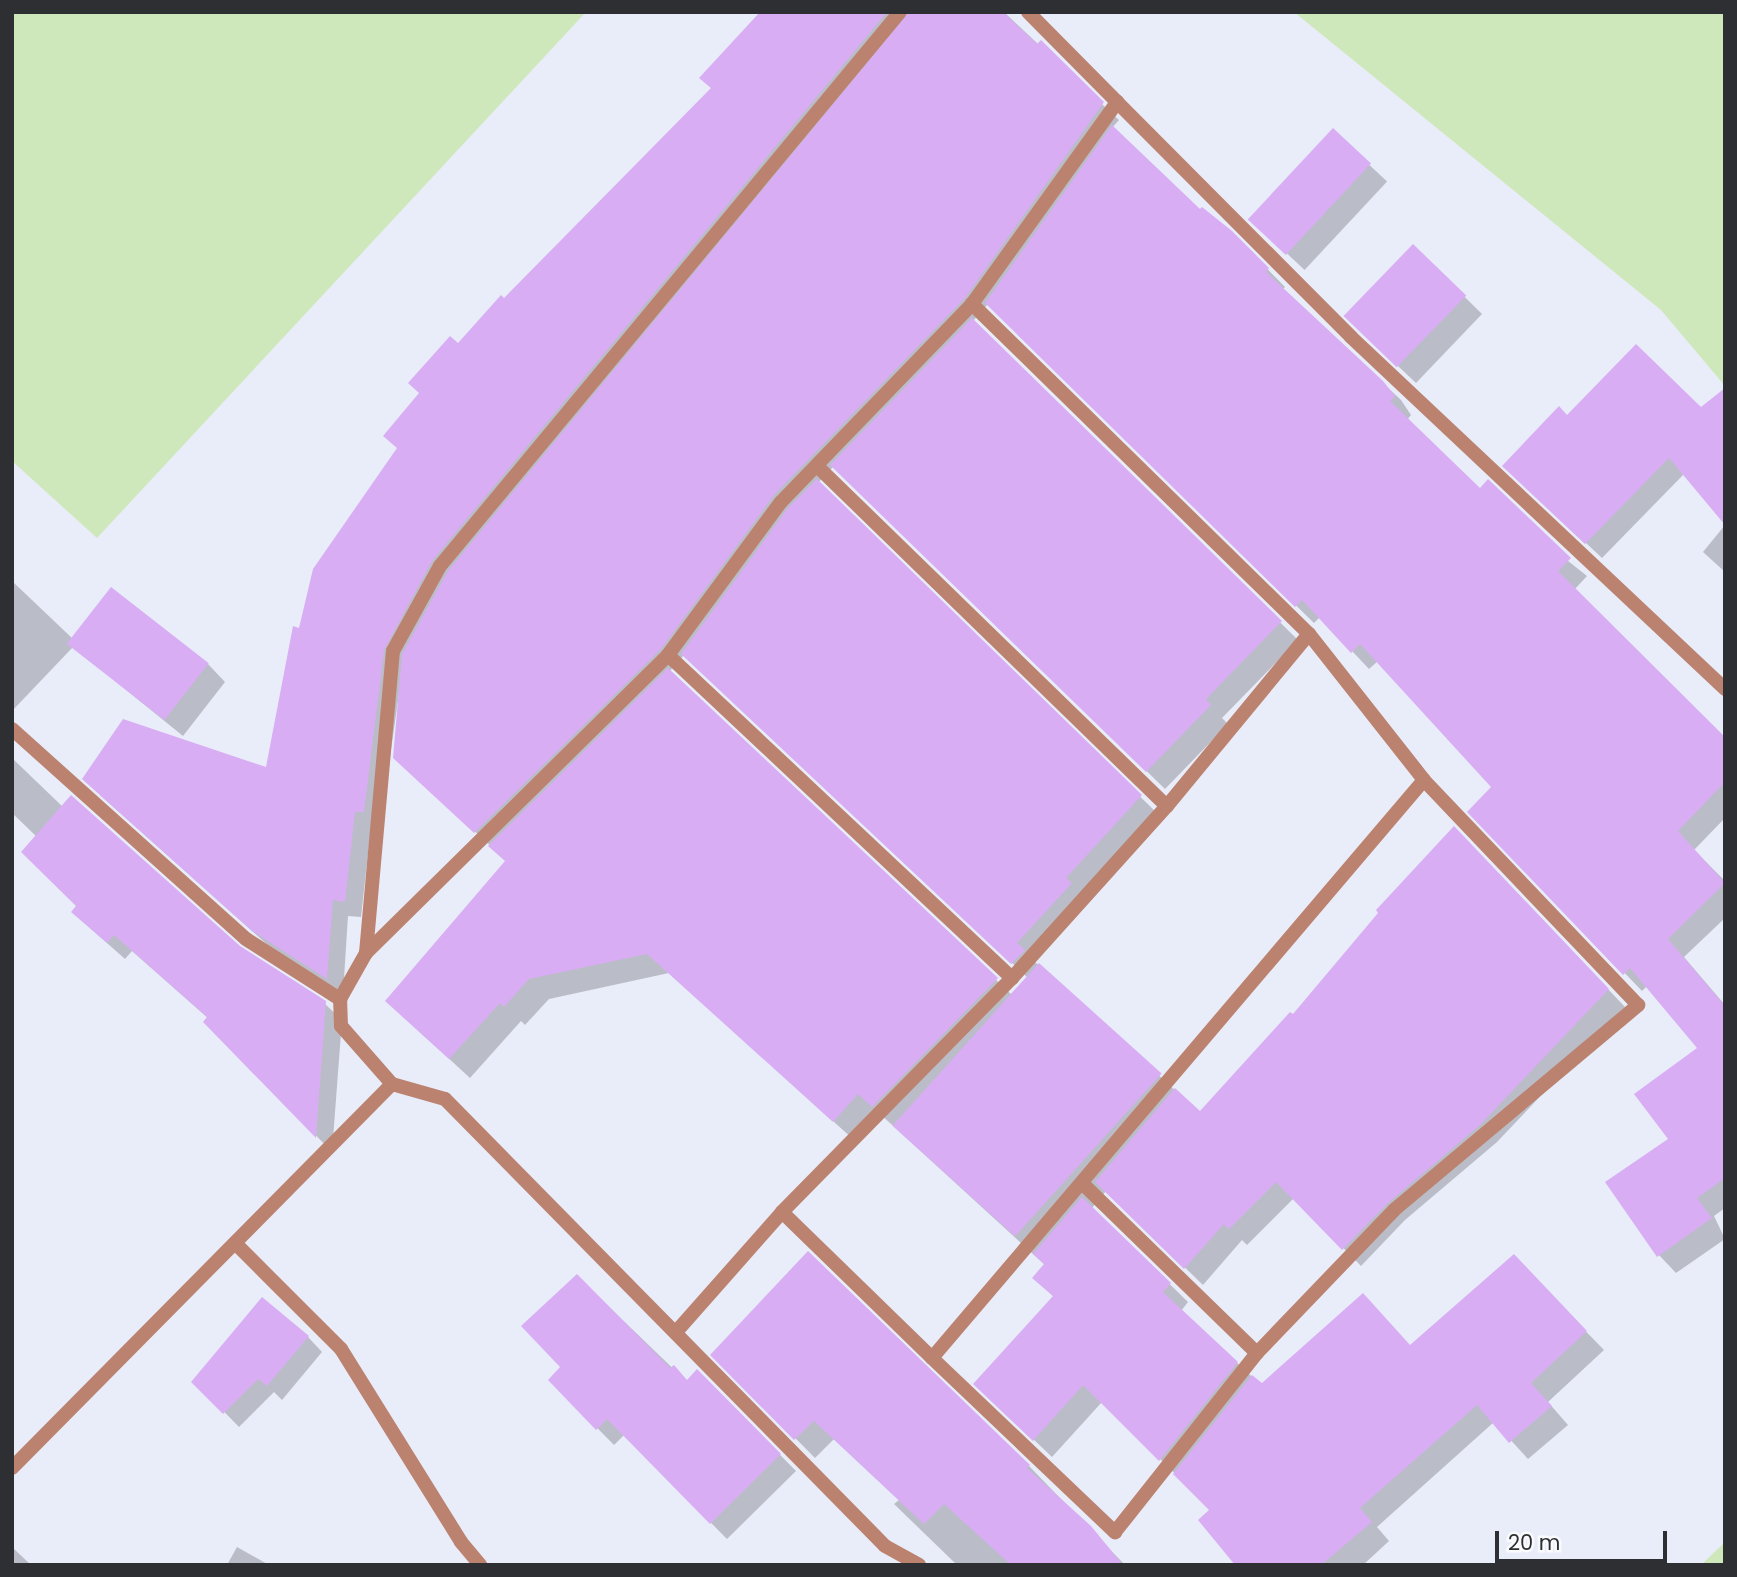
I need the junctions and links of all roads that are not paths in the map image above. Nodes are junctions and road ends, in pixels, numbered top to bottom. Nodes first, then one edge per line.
1 (900, 12) edge
2 (1028, 12) edge
3 (1117, 102) junction
4 (972, 304) junction
5 (817, 466) junction
6 (1309, 634) junction
7 (668, 655) junction
8 (1725, 689) edge
9 (12, 729) edge
10 (1424, 780) junction
11 (1167, 806) junction
12 (366, 953) junction
13 (1012, 978) junction
14 (340, 999) junction
15 (392, 1084) junction
16 (1082, 1183) junction
17 (782, 1212) junction
18 (235, 1243) junction
19 (676, 1332) junction
20 (1257, 1353) junction
21 (932, 1358) junction
22 (12, 1468) edge
23 (480, 1565) edge
24 (919, 1565) edge

1 - 12 street
2 - 3 street
3 - 4 street
3 - 8 street
4 - 5 street
4 - 6 street
5 - 7 street
5 - 11 street
6 - 10 street
6 - 11 street
7 - 12 street
7 - 13 street
9 - 14 street
10 - 16 street
10 - 20 street
11 - 13 street
12 - 14 street
13 - 17 street
14 - 15 street
15 - 18 street
15 - 19 street
16 - 20 street
16 - 21 street
17 - 19 street
17 - 21 street
18 - 22 street
18 - 23 street
19 - 24 street
20 - 21 street

